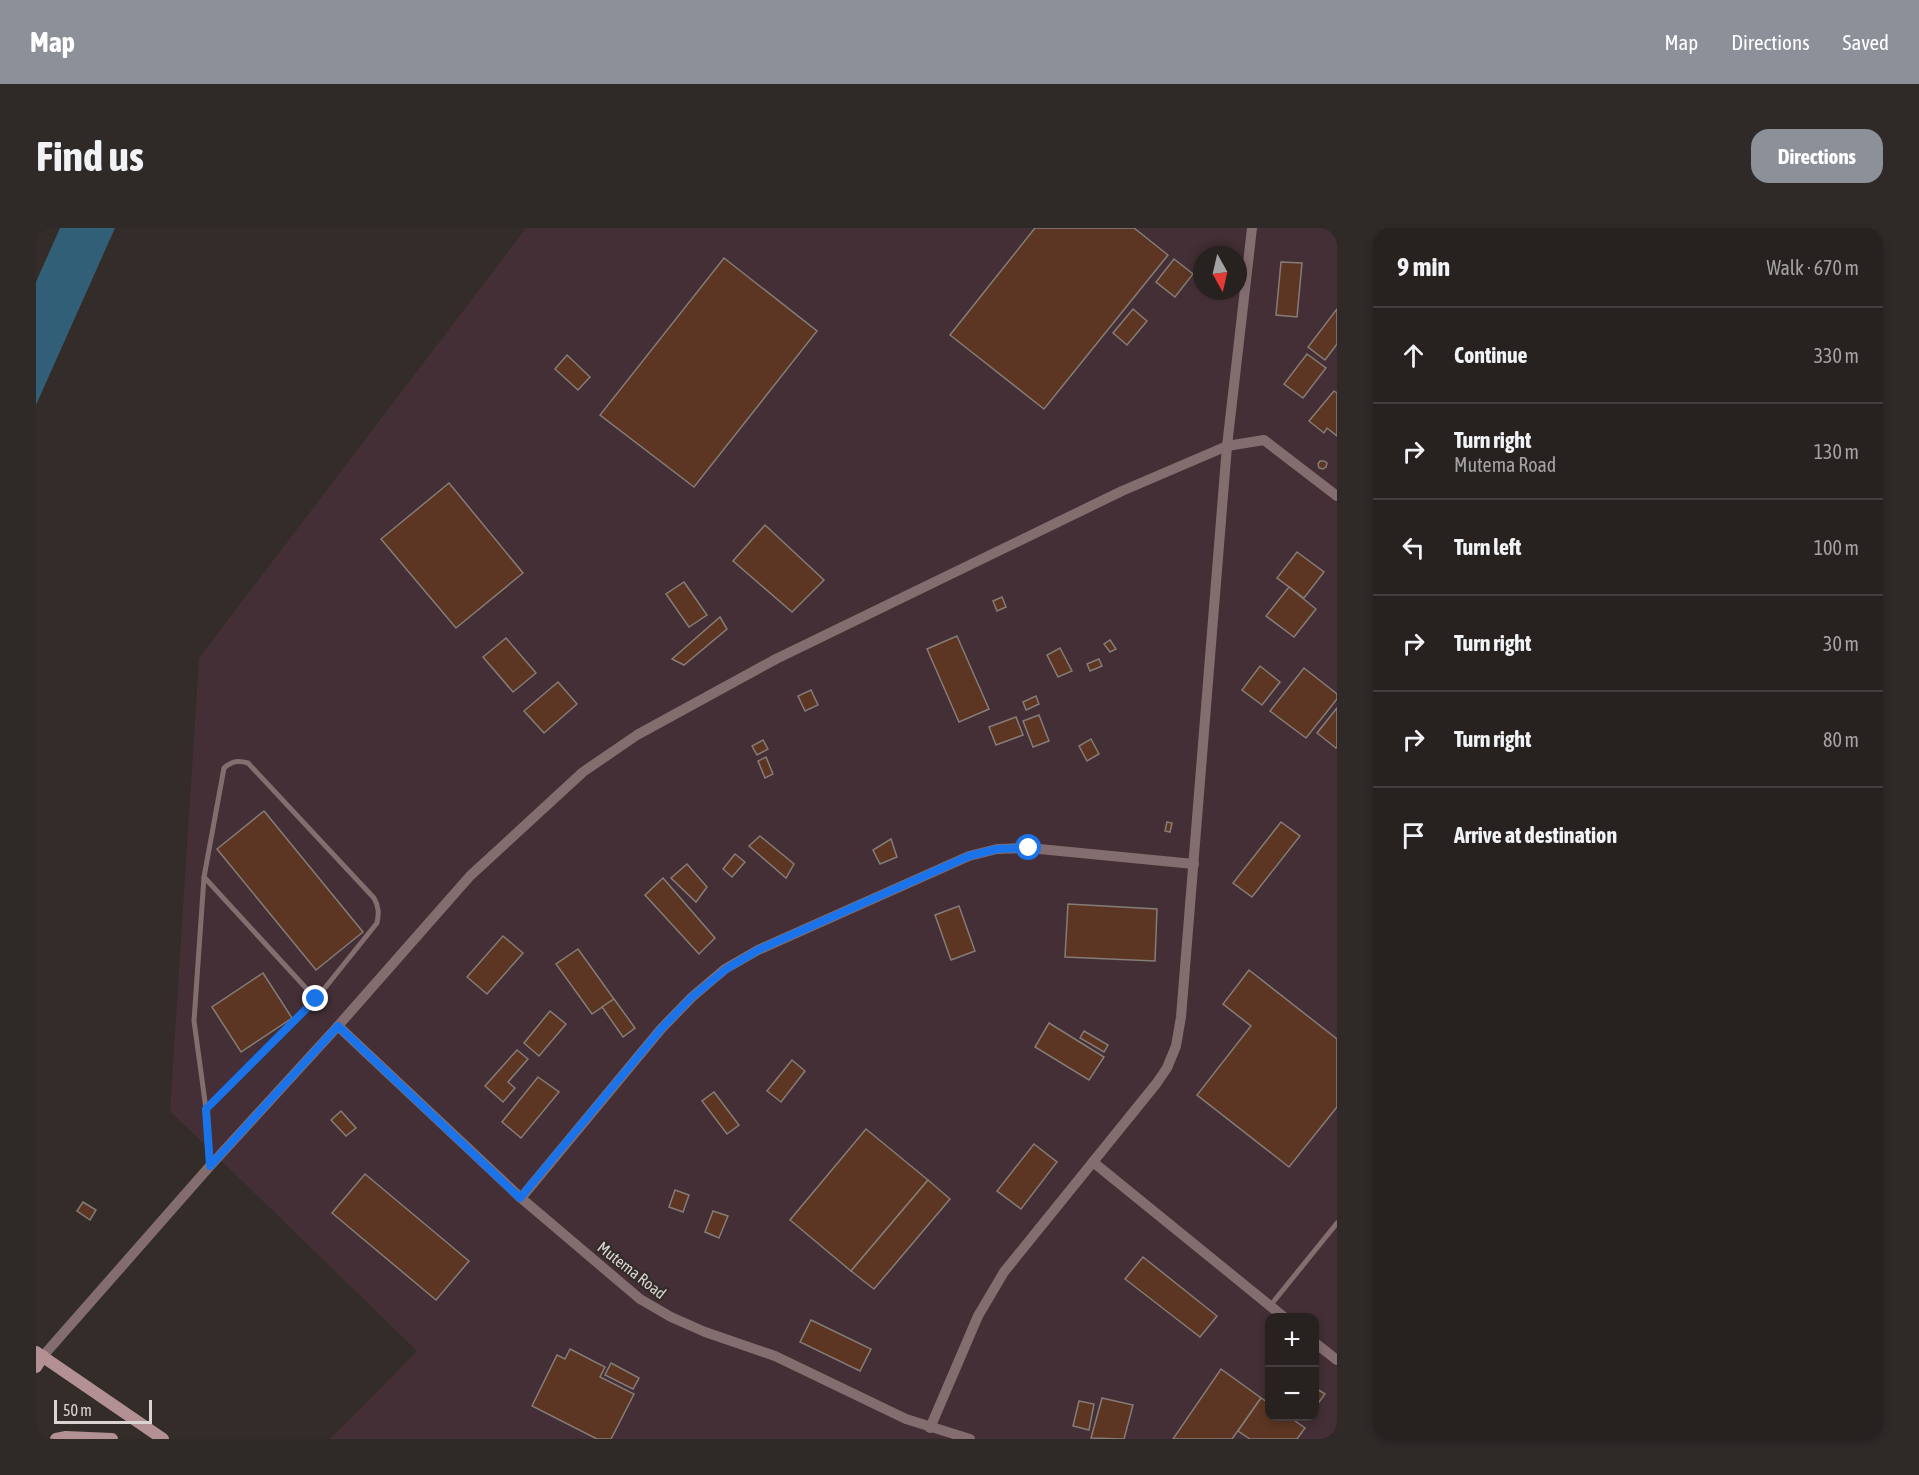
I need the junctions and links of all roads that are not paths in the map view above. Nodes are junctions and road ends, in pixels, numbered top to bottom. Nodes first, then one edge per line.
1 (1252, 228) edge
2 (1227, 446) junction
3 (1337, 496) edge
4 (1194, 864) junction
5 (204, 877) junction
6 (316, 999) junction
7 (338, 1026) junction
8 (206, 1109) junction
9 (1093, 1162) junction
10 (210, 1166) junction
11 (520, 1198) junction
12 (1337, 1223) edge
13 (1270, 1306) junction
14 (1280, 1313) edge
15 (1319, 1346) edge
16 (38, 1358) edge
17 (1337, 1360) edge
18 (930, 1428) junction
19 (57, 1439) edge
20 (112, 1439) edge
21 (163, 1439) edge
22 (970, 1439) edge

1 - 2 street
2 - 3 street
2 - 4 street
2 - 7 street
4 - 9 street
4 - 11 street
5 - 6 lane
5 - 6 lane
5 - 8 lane
6 - 8 lane
7 - 10 street
7 - 11 street, Mutema Road
8 - 10 lane
9 - 13 street
9 - 18 street
10 - 16 street
11 - 18 street, Mutema Road
12 - 13 lane
13 - 14 street
15 - 17 street
16 - 21 main road
18 - 22 street, Mutema Road
19 - 20 main road

